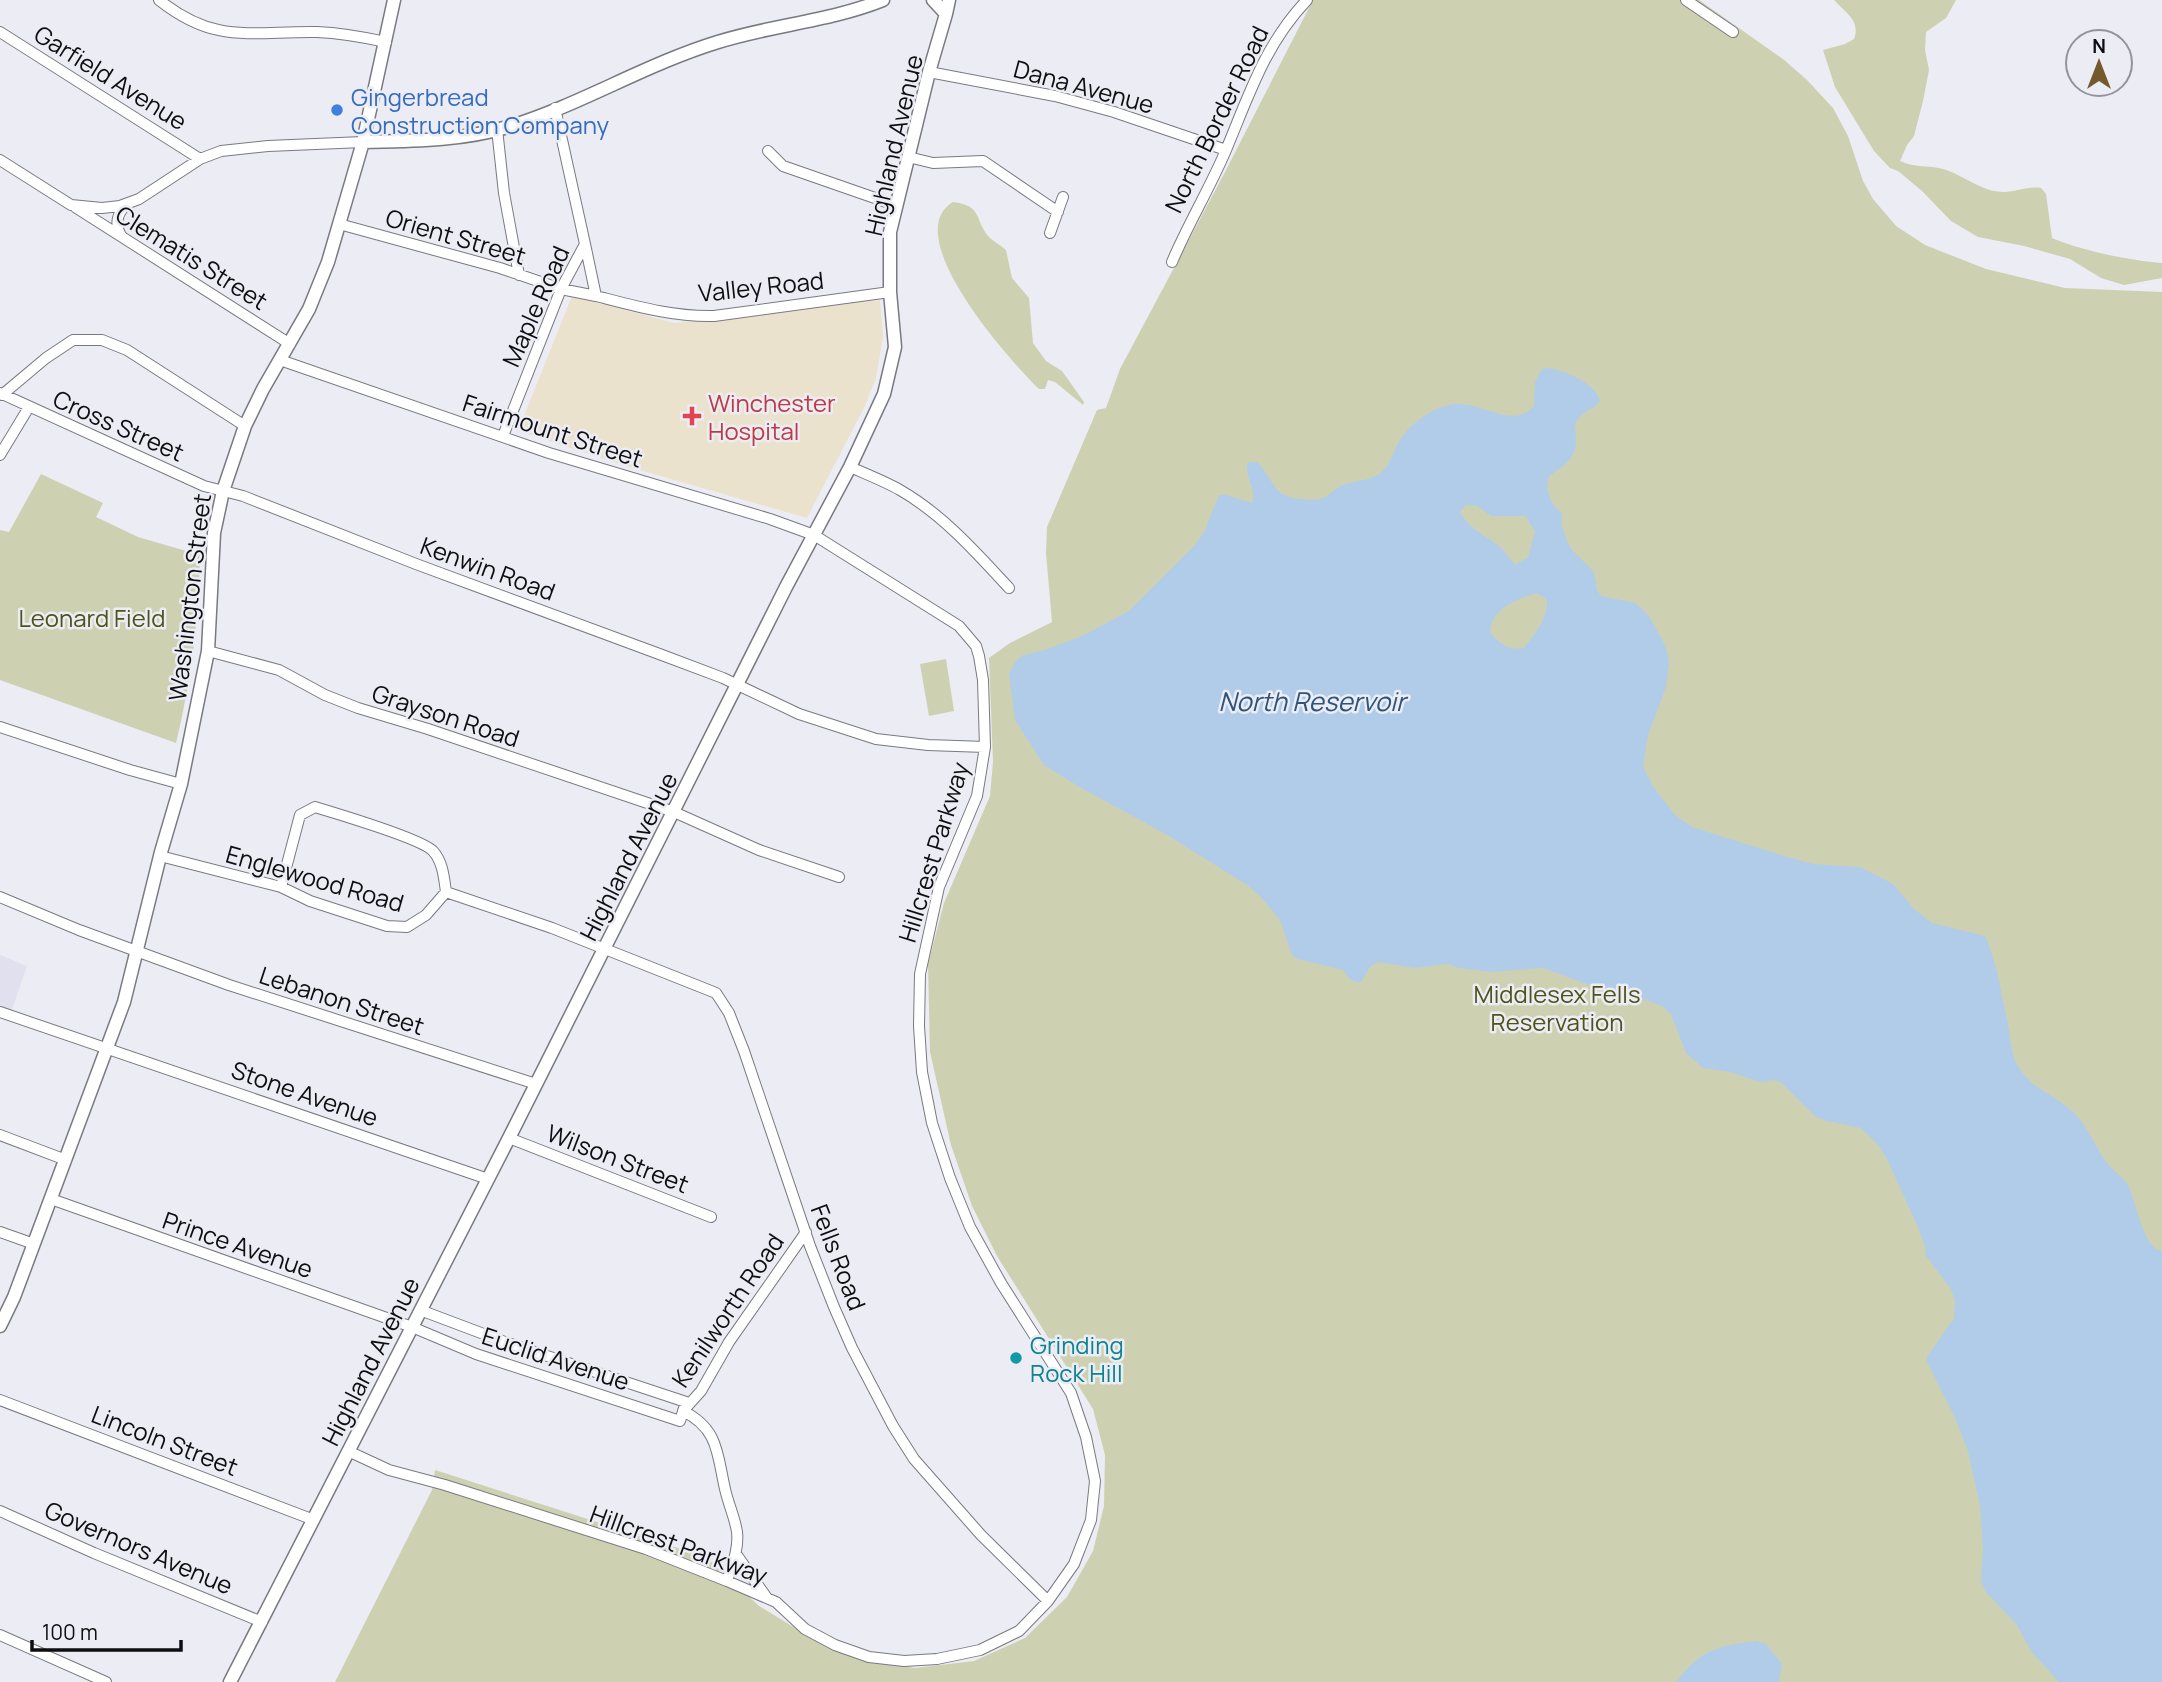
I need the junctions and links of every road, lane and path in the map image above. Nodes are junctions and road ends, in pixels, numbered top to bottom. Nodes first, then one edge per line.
1 (159, 0) edge
2 (394, 0) edge
3 (883, 0) edge
4 (933, 0) edge
5 (949, 0) edge
6 (1307, 0) edge
7 (1686, 0) edge
8 (946, 14) junction
9 (0, 32) edge
10 (1733, 32) dead end
11 (386, 42) junction
12 (929, 72) junction
13 (555, 108) junction
14 (497, 129) junction
15 (363, 142) junction
16 (1226, 150) junction
17 (768, 151) dead end
18 (908, 156) junction
19 (200, 159) junction
20 (0, 160) edge
21 (1063, 197) dead end
22 (128, 203) junction
23 (72, 205) junction
24 (895, 205) junction
25 (1058, 212) junction
26 (339, 224) junction
27 (1050, 233) dead end
28 (122, 237) junction
29 (585, 244) junction
30 (1172, 262) dead end
31 (519, 275) junction
32 (561, 289) junction
33 (890, 292) junction
34 (596, 296) junction
35 (290, 344) junction
36 (280, 360) junction
37 (1, 394) edge
38 (29, 407) junction
39 (244, 426) junction
40 (503, 436) junction
41 (0, 455) edge
42 (850, 467) junction
43 (223, 491) junction
44 (814, 535) junction
45 (1009, 588) dead end
46 (976, 646) joint
47 (208, 651) junction
48 (738, 686) junction
49 (0, 727) edge
50 (985, 747) junction
51 (181, 784) junction
52 (674, 812) junction
53 (160, 856) junction
54 (839, 877) dead end
55 (281, 887) junction
56 (446, 892) junction
57 (0, 897) edge
58 (604, 948) junction
59 (136, 950) junction
60 (0, 1012) edge
61 (107, 1049) junction
62 (536, 1084) junction
63 (0, 1135) edge
64 (509, 1138) junction
65 (66, 1160) junction
66 (488, 1179) junction
67 (51, 1199) junction
68 (711, 1217) dead end
69 (0, 1232) edge
70 (806, 1232) junction
71 (34, 1244) junction
72 (420, 1310) junction
73 (0, 1326) edge
74 (412, 1327) junction
75 (0, 1400) edge
76 (683, 1411) junction
77 (348, 1451) junction
78 (0, 1511) edge
79 (314, 1520) junction
80 (736, 1554) junction
81 (727, 1581) junction
82 (768, 1598) junction
83 (1048, 1601) junction
84 (261, 1622) junction
85 (0, 1635) edge
86 (106, 1682) edge
87 (230, 1682) edge

1 - 11 street
2 - 11 main road, Washington Street
3 - 13 main road
4 - 8 main road
5 - 8 main road, Highland Avenue
6 - 16 street, North Border Road
7 - 10 street
8 - 12 main road, Highland Avenue
9 - 19 street, Garfield Avenue
11 - 15 main road, Washington Street
12 - 16 street, Dana Avenue
12 - 18 main road, Highland Avenue
13 - 14 main road
13 - 29 street, Maple Road
14 - 15 main road
14 - 31 street
15 - 19 street
15 - 26 main road, Washington Street
16 - 30 street, North Border Road
17 - 24 street
18 - 24 main road, Highland Avenue
18 - 25 street
19 - 22 street
20 - 23 street, Clematis Street
21 - 25 street
22 - 23 street
22 - 28 street
23 - 28 street, Clematis Street
24 - 33 main road, Highland Avenue
25 - 27 street
26 - 31 street, Orient Street
26 - 35 main road, Washington Street
28 - 35 street, Clematis Street
29 - 32 street, Maple Road
29 - 34 street
31 - 32 street, Orient Street
32 - 34 street, Valley Road
32 - 40 street, Maple Road
33 - 34 street, Valley Road
33 - 42 main road, Highland Avenue
35 - 36 main road, Washington Street
36 - 39 main road, Washington Street
36 - 40 street, Fairmount Street
37 - 38 street, Cross Street
37 - 39 street
38 - 41 street
38 - 43 street, Cross Street
39 - 43 main road, Washington Street
40 - 44 street, Fairmount Street
42 - 44 main road, Highland Avenue
42 - 45 street
43 - 47 main road, Washington Street
43 - 48 street, Kenwin Road
44 - 46 street, Fairmount Street
44 - 48 main road, Highland Avenue
46 - 50 street, Hillcrest Parkway
47 - 51 main road, Washington Street
47 - 52 street, Grayson Road
48 - 50 street, Kenwin Road
48 - 52 main road, Highland Avenue
49 - 51 street
50 - 83 street, Hillcrest Parkway
51 - 53 main road, Washington Street
52 - 54 street, Grayson Road
52 - 58 main road, Highland Avenue
53 - 55 street, Englewood Road
53 - 59 main road, Washington Street
55 - 56 street, Englewood Road
55 - 56 street
56 - 58 street
57 - 59 street, Lebanon Street
58 - 62 main road, Highland Avenue
58 - 70 street, Fells Road
59 - 61 main road, Washington Street
59 - 62 street, Lebanon Street
60 - 61 street, Stone Avenue
61 - 65 main road, Washington Street
61 - 66 street, Stone Avenue
62 - 64 main road, Highland Avenue
63 - 65 street
64 - 66 main road, Highland Avenue
64 - 68 street, Wilson Street
65 - 67 main road, Washington Street
66 - 72 main road, Highland Avenue
67 - 71 main road, Washington Street
67 - 74 street, Prince Avenue
69 - 71 street
70 - 76 street, Kenilworth Road
70 - 83 street, Fells Road
71 - 73 main road, Washington Street
72 - 74 main road, Highland Avenue
72 - 76 street, Euclid Avenue
74 - 76 street, Euclid Avenue
74 - 77 main road, Highland Avenue
75 - 79 street, Lincoln Street
76 - 80 street, Euclid Avenue
77 - 79 main road, Highland Avenue
77 - 81 street, Hillcrest Parkway
78 - 84 street, Governors Avenue
79 - 84 main road, Highland Avenue
80 - 81 street, Euclid Avenue
80 - 82 street
81 - 82 street, Hillcrest Parkway
82 - 83 street, Hillcrest Parkway
84 - 87 main road, Highland Avenue
85 - 86 street

